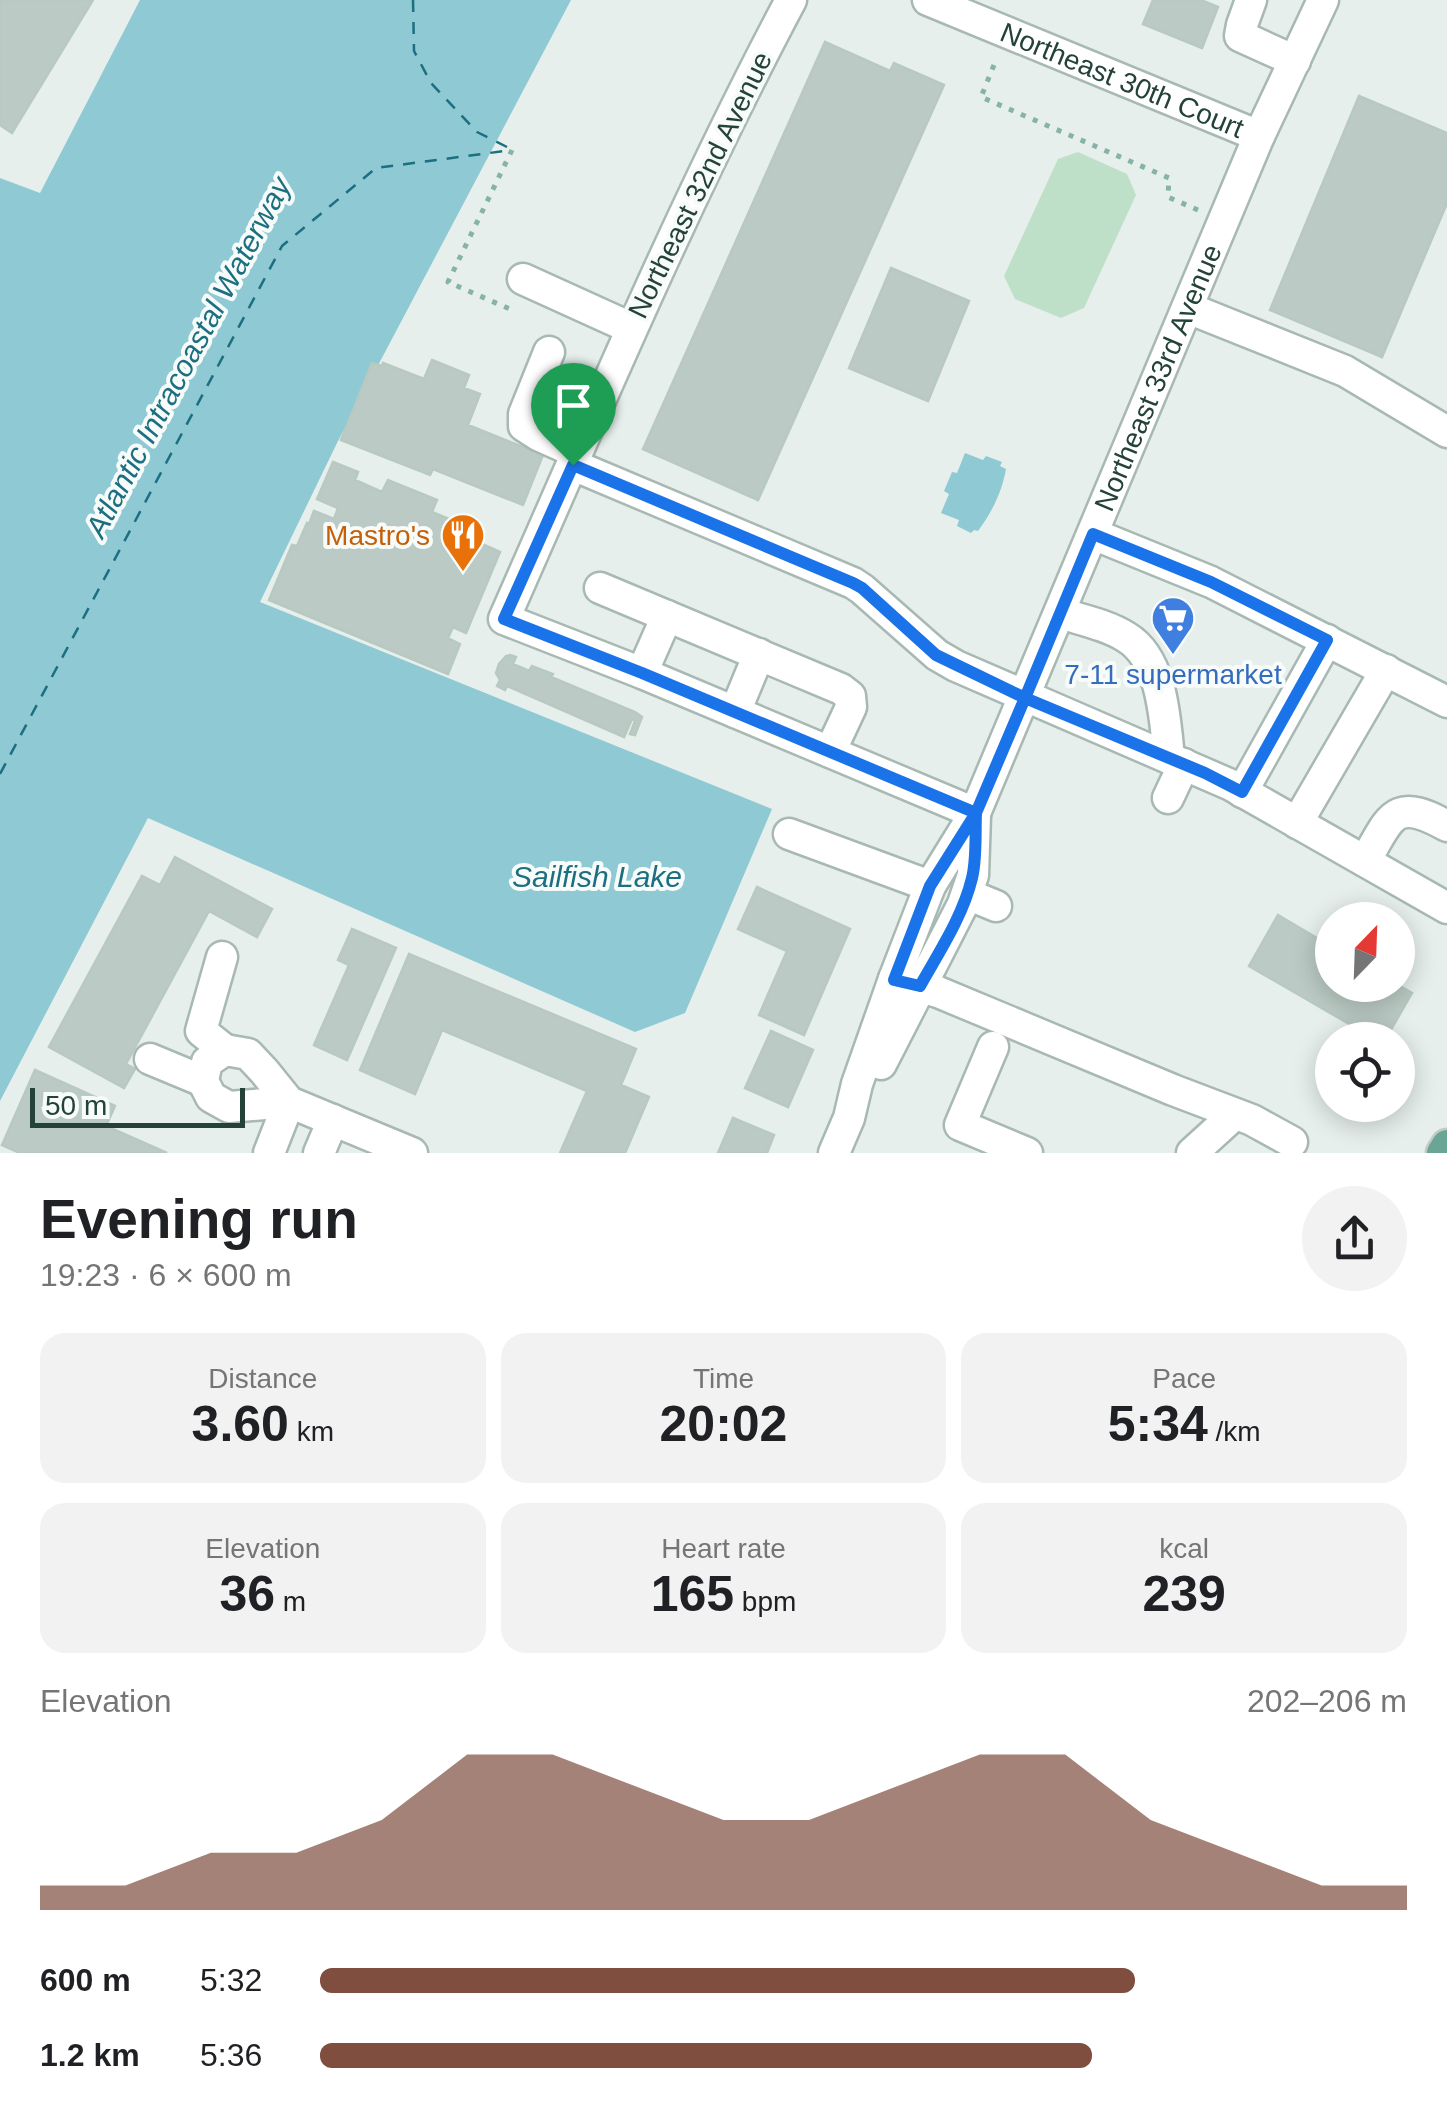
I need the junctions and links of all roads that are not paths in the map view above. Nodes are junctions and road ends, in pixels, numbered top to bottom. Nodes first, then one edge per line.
1 (791, 0) edge
2 (928, 0) edge
3 (1251, 0) edge
4 (1322, 0) edge
5 (1294, 60) junction
6 (1259, 136) junction
7 (523, 280) road end
8 (1188, 308) junction
9 (631, 328) junction
10 (548, 352) dead end
11 (1447, 432) edge
12 (574, 458) junction
13 (1093, 534) junction
14 (600, 588) dead end
15 (1060, 613) junction
16 (667, 616) junction
17 (1327, 640) junction
18 (759, 654) junction
19 (1386, 670) junction
20 (642, 673) junction
21 (1025, 698) junction
22 (1447, 702) edge
23 (734, 712) junction
24 (830, 752) junction
25 (1176, 761) junction
26 (1242, 792) junction
27 (1168, 798) dead end
28 (976, 813) junction
29 (1297, 823) junction
30 (1447, 826) edge
31 (789, 834) dead end
32 (1364, 861) junction
33 (930, 886) junction
34 (966, 894) junction
35 (996, 906) dead end
36 (1447, 908) edge
37 (222, 956) dead end
38 (907, 983) junction
39 (992, 1046) dead end
40 (225, 1050) junction
41 (150, 1059) dead end
42 (203, 1081) junction
43 (288, 1102) junction
44 (1236, 1114) junction
45 (333, 1120) junction
46 (1292, 1142) dead end
47 (1447, 1145) edge
48 (269, 1153) edge
49 (319, 1153) edge
50 (412, 1153) edge
51 (834, 1153) edge
52 (1026, 1153) edge
53 (1192, 1153) edge
54 (1442, 1153) edge

1 - 9 street, Northeast 32nd Avenue
2 - 6 street, Northeast 30th Court
3 - 5 street
4 - 5 street, Northeast 33rd Avenue
5 - 6 street, Northeast 33rd Avenue
6 - 8 street, Northeast 33rd Avenue
7 - 9 street
8 - 11 street
8 - 13 street, Northeast 33rd Avenue
9 - 12 street, Northeast 32nd Avenue
10 - 12 street
12 - 20 street, Northeast 32nd Avenue
12 - 21 street
13 - 15 street, Northeast 33rd Avenue
13 - 17 street
14 - 16 street
15 - 21 street, Northeast 33rd Avenue
15 - 25 street
16 - 18 street
16 - 20 street
17 - 19 street
17 - 26 street
18 - 23 street
18 - 24 street
19 - 22 street
19 - 29 street
20 - 23 street, Northeast 32nd Avenue
21 - 25 street
21 - 28 street, Northeast 33rd Avenue
23 - 24 street, Northeast 32nd Avenue
24 - 28 street, Northeast 32nd Avenue
25 - 26 street
25 - 27 street
26 - 29 street
28 - 33 street, Northeast 33rd Avenue
28 - 34 street, Northeast 33rd Avenue
29 - 32 street
30 - 32 street
31 - 33 street
32 - 36 street
33 - 38 street, Northeast 33rd Avenue
34 - 35 street
34 - 38 street, Northeast 33rd Avenue
37 - 40 street
38 - 44 street
38 - 51 street, Northeast 33rd Avenue
39 - 52 street
40 - 42 street
40 - 43 street
41 - 42 street
42 - 43 street
43 - 45 street
43 - 48 street
44 - 46 street
44 - 53 street
45 - 49 street
45 - 50 street
47 - 54 main road

